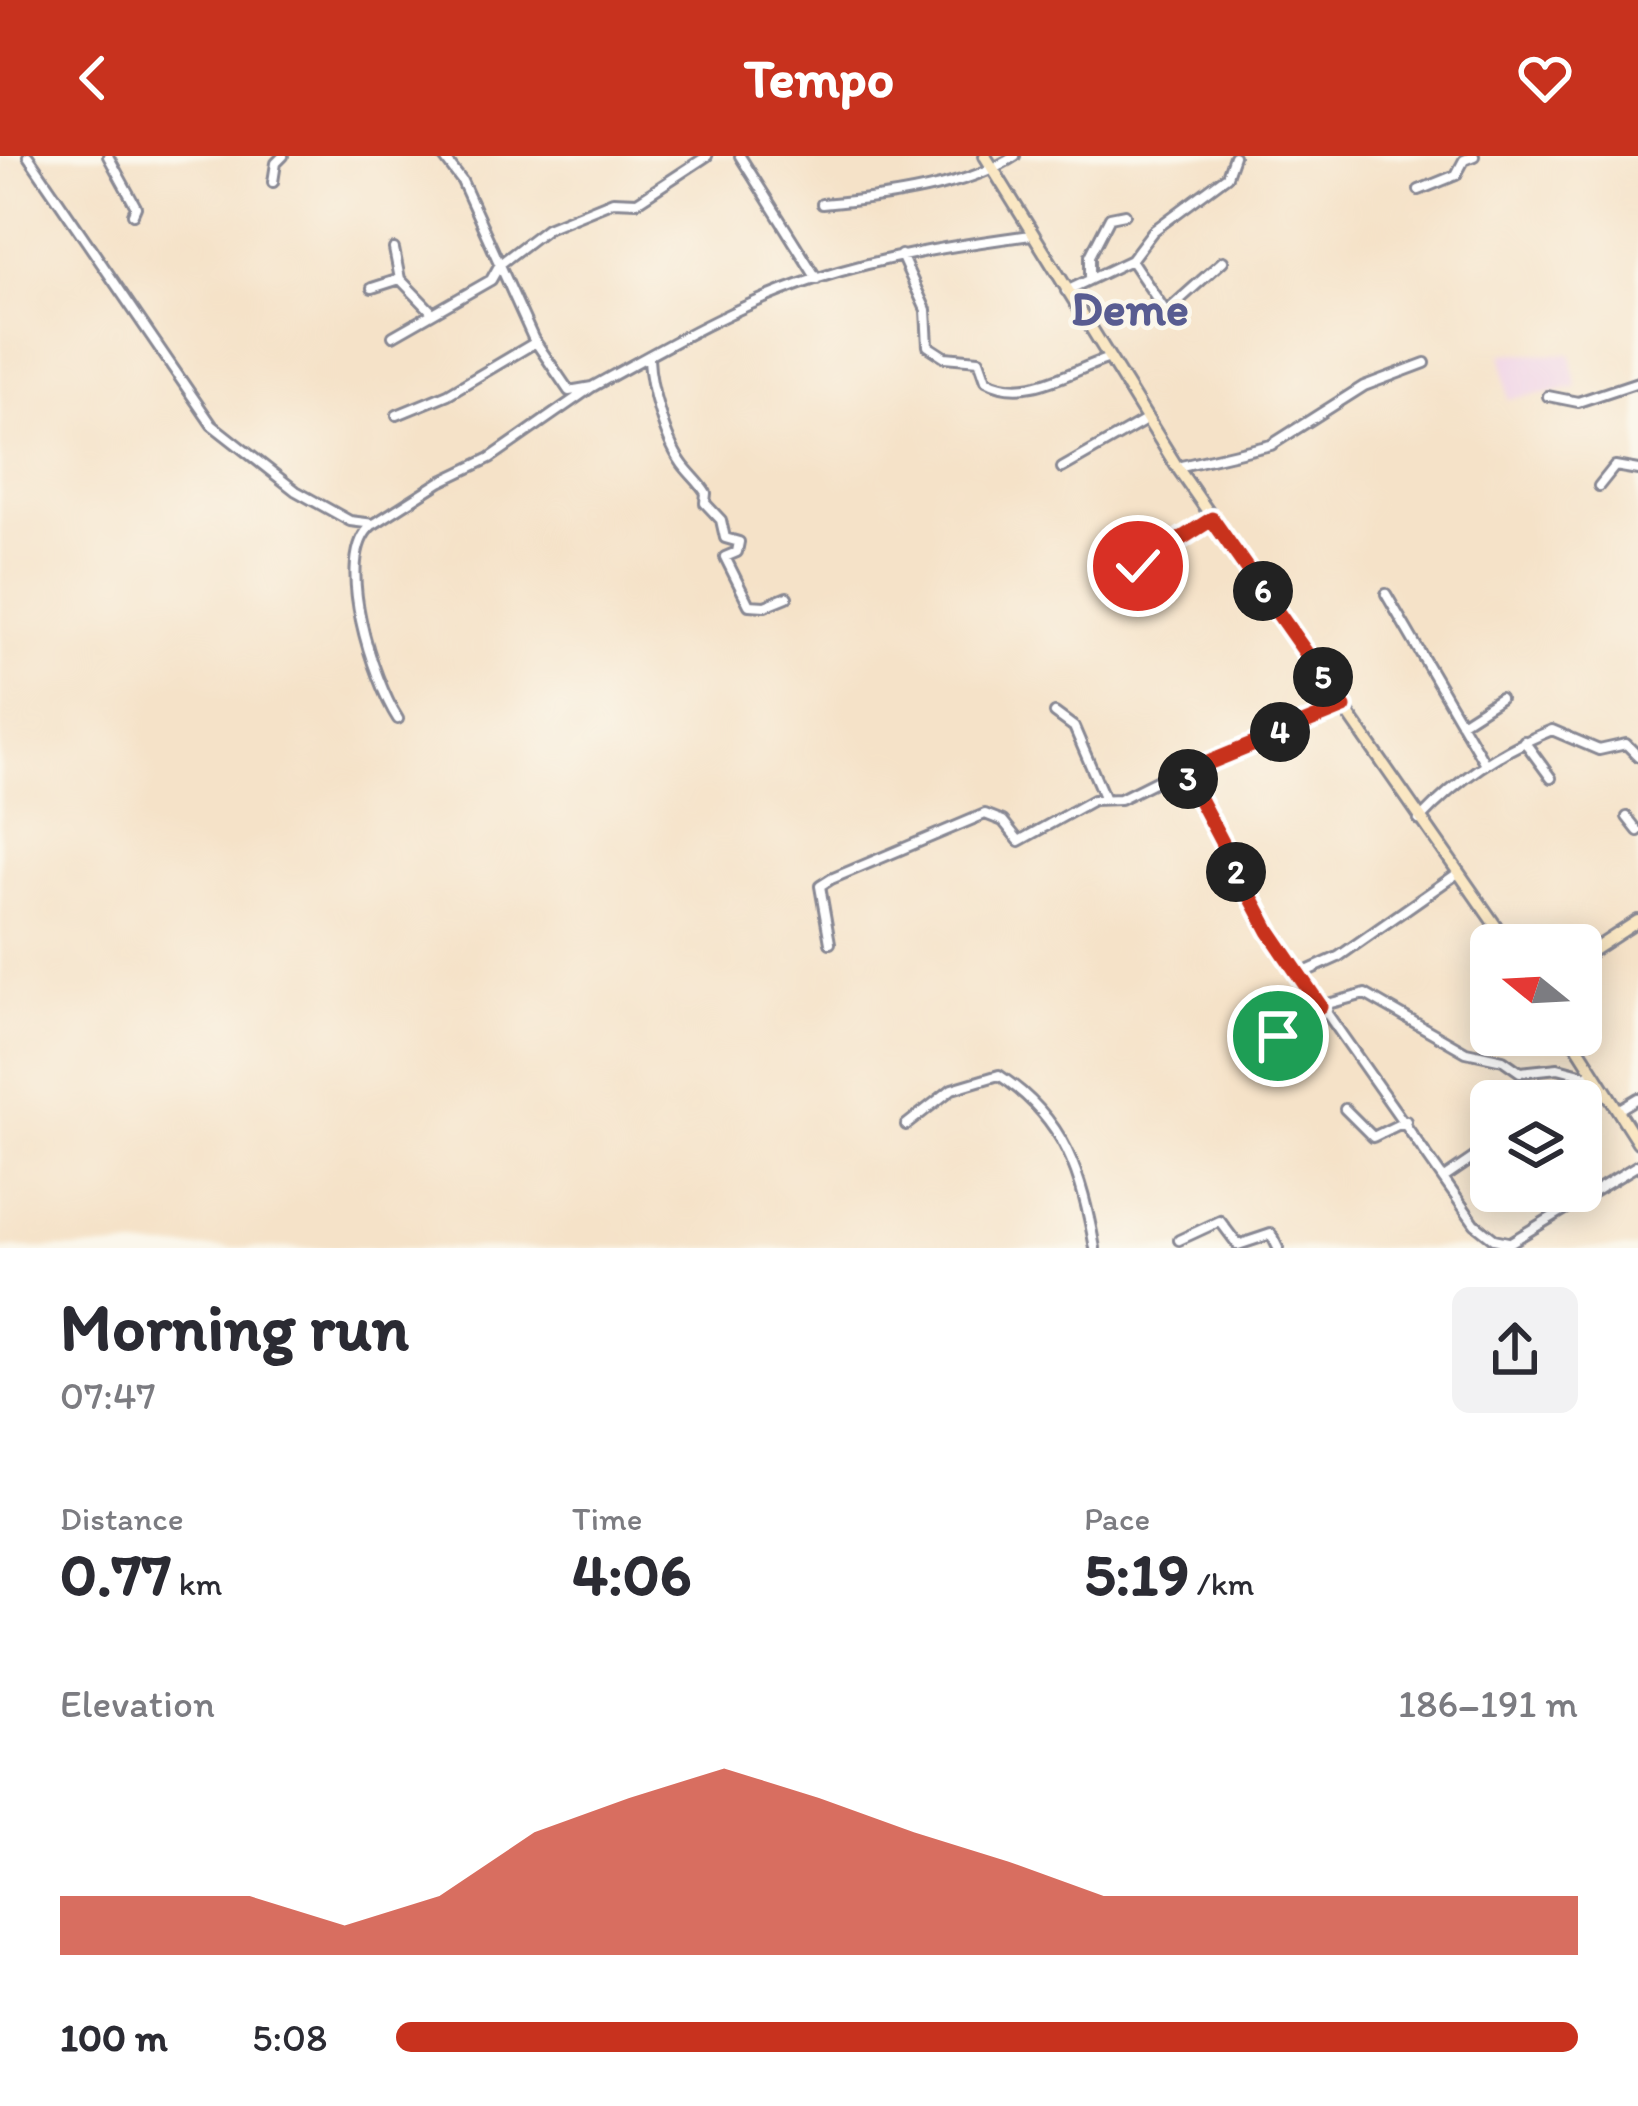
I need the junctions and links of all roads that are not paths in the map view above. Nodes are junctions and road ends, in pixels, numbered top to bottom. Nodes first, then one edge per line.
1 (28, 156) edge
2 (108, 156) edge
3 (283, 156) edge
4 (443, 156) edge
5 (707, 156) edge
6 (740, 156) edge
7 (985, 156) edge
8 (1015, 156) edge
9 (1234, 156) edge
10 (1474, 156) edge
11 (993, 170) junction
12 (273, 182) dead end
13 (1419, 190) dead end
14 (822, 204) dead end
15 (133, 214) dead end
16 (1125, 214) dead end
17 (1030, 235) junction
18 (394, 250) dead end
19 (902, 255) junction
20 (1131, 260) junction
21 (1223, 261) dead end
22 (500, 264) junction
23 (1090, 275) junction
24 (400, 279) junction
25 (817, 279) junction
26 (372, 288) dead end
27 (1065, 292) junction
28 (430, 310) junction
29 (393, 336) dead end
30 (536, 342) junction
31 (649, 358) junction
32 (1107, 359) junction
33 (1425, 364) dead end
34 (1638, 382) edge
35 (592, 387) junction
36 (1548, 396) dead end
37 (397, 415) dead end
38 (1146, 420) junction
39 (1177, 467) junction
40 (1062, 468) dead end
41 (1638, 470) edge
42 (1599, 486) dead end
43 (1212, 519) junction
44 (374, 524) junction
45 (1107, 580) dead end
46 (1386, 594) dead end
47 (787, 597) dead end
48 (1500, 698) dead end
49 (1344, 707) junction
50 (1054, 713) dead end
51 (398, 719) dead end
52 (1461, 723) junction
53 (1524, 741) junction
54 (1638, 756) edge
55 (1484, 762) junction
56 (1190, 774) junction
57 (1551, 778) dead end
58 (1105, 799) junction
59 (1627, 817) dead end
60 (1419, 820) junction
61 (1638, 831) edge
62 (1458, 873) junction
63 (1638, 921) edge
64 (1494, 924) edge
65 (830, 943) dead end
66 (1602, 944) edge
67 (1298, 975) junction
68 (1320, 1006) junction
69 (1258, 1045) dead end
70 (1583, 1056) edge
71 (1596, 1078) junction
72 (1638, 1098) edge
73 (1345, 1109) dead end
74 (1618, 1110) junction
75 (1406, 1121) junction
76 (907, 1125) dead end
77 (1638, 1142) edge
78 (1470, 1160) edge
79 (1638, 1165) edge
80 (1444, 1178) junction
81 (1179, 1240) dead end
82 (1506, 1246) edge
83 (1096, 1248) edge
84 (1277, 1248) edge

1 - 44 street
2 - 15 street
3 - 12 street
4 - 22 street
5 - 22 street
6 - 25 street
7 - 11 main road
8 - 11 street
9 - 20 street
10 - 13 street
11 - 14 street
11 - 17 main road
16 - 23 street
17 - 19 street
17 - 27 main road
18 - 24 street
19 - 25 street
19 - 32 street
20 - 21 street
20 - 23 street
22 - 28 street
22 - 30 street
23 - 27 street
24 - 26 street
24 - 28 street
25 - 31 street
27 - 32 main road
28 - 29 street
30 - 35 street
30 - 37 street
31 - 35 street
31 - 47 street
32 - 38 main road
33 - 39 street
34 - 36 street
35 - 44 street
38 - 39 main road
38 - 40 street
39 - 43 main road
41 - 42 street
43 - 45 street
43 - 49 main road
44 - 51 street
46 - 52 street
48 - 52 street
49 - 56 street
49 - 60 main road
50 - 58 street
52 - 55 street
53 - 54 street
53 - 55 street
53 - 57 street
55 - 60 street
56 - 58 street
56 - 67 street
58 - 65 street
59 - 61 street
60 - 62 main road
62 - 64 main road
62 - 67 street
63 - 66 main road
67 - 68 street
68 - 69 street
68 - 71 street
68 - 75 street
70 - 71 main road
71 - 74 main road
72 - 74 street
73 - 75 street
74 - 77 main road
75 - 80 street
76 - 83 street
78 - 80 street
79 - 82 street
80 - 82 street
81 - 84 street

